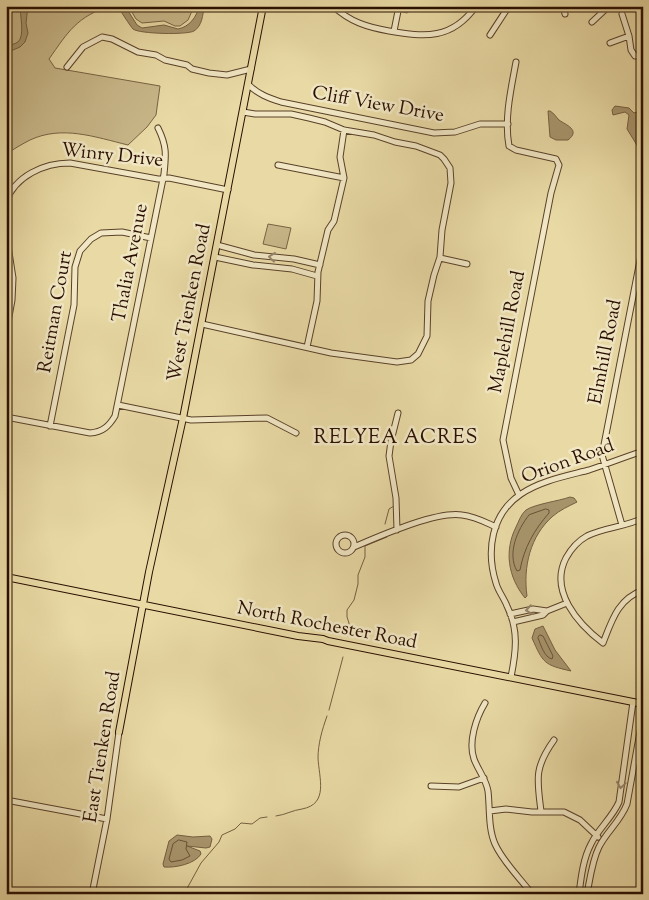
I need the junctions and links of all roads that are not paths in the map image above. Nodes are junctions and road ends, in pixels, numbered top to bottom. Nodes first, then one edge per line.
1 (264, 6) edge
2 (333, 6) edge
3 (399, 6) edge
4 (476, 6) edge
5 (509, 6) edge
6 (563, 6) edge
7 (609, 6) edge
8 (565, 14) dead end
9 (622, 14) dead end
10 (592, 22) dead end
11 (394, 32) junction
12 (490, 35) dead end
13 (629, 36) junction
14 (610, 43) dead end
15 (643, 56) edge
16 (516, 62) dead end
17 (66, 67) dead end
18 (251, 69) junction
19 (248, 84) junction
20 (243, 112) junction
21 (508, 124) junction
22 (158, 128) dead end
23 (344, 130) junction
24 (278, 165) dead end
25 (164, 178) junction
26 (344, 178) junction
27 (6, 185) edge
28 (13, 189) junction
29 (228, 190) junction
30 (6, 202) edge
31 (6, 233) edge
32 (151, 238) junction
33 (217, 245) junction
34 (643, 245) edge
35 (215, 257) junction
36 (440, 258) junction
37 (467, 264) dead end
38 (320, 265) junction
39 (317, 276) junction
40 (202, 324) junction
41 (6, 333) edge
42 (307, 347) junction
43 (118, 405) junction
44 (398, 413) dead end
45 (6, 417) edge
46 (183, 418) junction
47 (50, 426) junction
48 (296, 433) dead end
49 (643, 452) edge
50 (604, 465) junction
51 (519, 495) junction
52 (643, 518) edge
53 (622, 525) junction
54 (496, 527) junction
55 (397, 530) junction
56 (353, 540) junction
57 (363, 543) junction
58 (354, 547) junction
59 (6, 578) edge
60 (643, 590) edge
61 (567, 603) junction
62 (143, 605) junction
63 (546, 611) junction
64 (510, 614) junction
65 (513, 622) junction
66 (511, 677) junction
67 (633, 702) junction
68 (485, 703) dead end
69 (643, 704) edge
70 (643, 714) edge
71 (119, 732) joint
72 (554, 740) dead end
73 (625, 761) junction
74 (634, 762) junction
75 (484, 778) junction
76 (431, 786) dead end
77 (6, 800) edge
78 (490, 811) junction
79 (541, 811) junction
80 (107, 819) junction
81 (597, 836) junction
82 (603, 841) junction
83 (92, 894) edge
84 (532, 894) edge
85 (579, 894) edge
86 (588, 894) edge

1 - 18 main road, West Tienken Road
2 - 11 street
3 - 11 street
4 - 11 street
5 - 12 street
6 - 8 street
7 - 10 street
9 - 13 street
13 - 14 street
13 - 15 street
16 - 21 street
17 - 18 street
18 - 19 main road, West Tienken Road
19 - 20 main road, West Tienken Road
19 - 21 street, Cliff View Drive
20 - 23 street
20 - 29 main road, West Tienken Road
21 - 51 street, Maplehill Road
22 - 25 street, Thalia Avenue
23 - 26 street
23 - 36 street
24 - 26 street
25 - 28 street, Winry Drive
25 - 29 street, Winry Drive
25 - 32 street, Thalia Avenue
26 - 38 street
27 - 28 street
28 - 30 street, Winry Drive
29 - 33 main road, West Tienken Road
31 - 41 street
32 - 43 street, Thalia Avenue
32 - 47 street, Reitman Court
33 - 35 main road, West Tienken Road
38 -> 33 street
34 - 50 street, Elmhill Road
35 - 39 street
35 - 40 main road, West Tienken Road
36 - 37 street
36 - 42 street
38 - 39 street
39 - 42 street
40 - 42 street
40 - 46 main road, West Tienken Road
43 - 46 street
43 - 47 street, Thalia Avenue
44 - 55 street
45 - 47 street, Thalia Avenue
46 - 48 street
46 - 62 main road, West Tienken Road
49 - 50 street, Orion Road
50 - 51 street, Orion Road
50 - 53 street, Elmhill Road
51 - 54 street, Orion Road
52 - 53 street
53 - 61 street
54 - 55 street
54 - 64 street, Orion Road
55 - 57 street
56 - 57 street
56 - 58 street
56 - 58 street
57 - 58 street
59 - 62 main road, North Rochester Road
60 - 61 street
61 - 63 street
62 - 66 main road, North Rochester Road
62 - 71 main road, East Tienken Road
63 -> 64 street
63 - 65 street
64 - 65 street, Orion Road
65 - 66 street, Orion Road
66 - 67 main road, North Rochester Road
67 - 69 main road, North Rochester Road
67 - 73 street
68 - 75 street
70 - 74 street
71 - 80 street, East Tienken Road
72 - 79 street
73 - 74 street
73 -> 81 street
74 - 82 street
75 - 76 street
75 - 78 street
77 - 80 street
78 - 79 street
78 - 84 street
79 - 81 street
80 - 83 street, East Tienken Road
81 - 82 street
81 - 85 street
82 - 86 street

